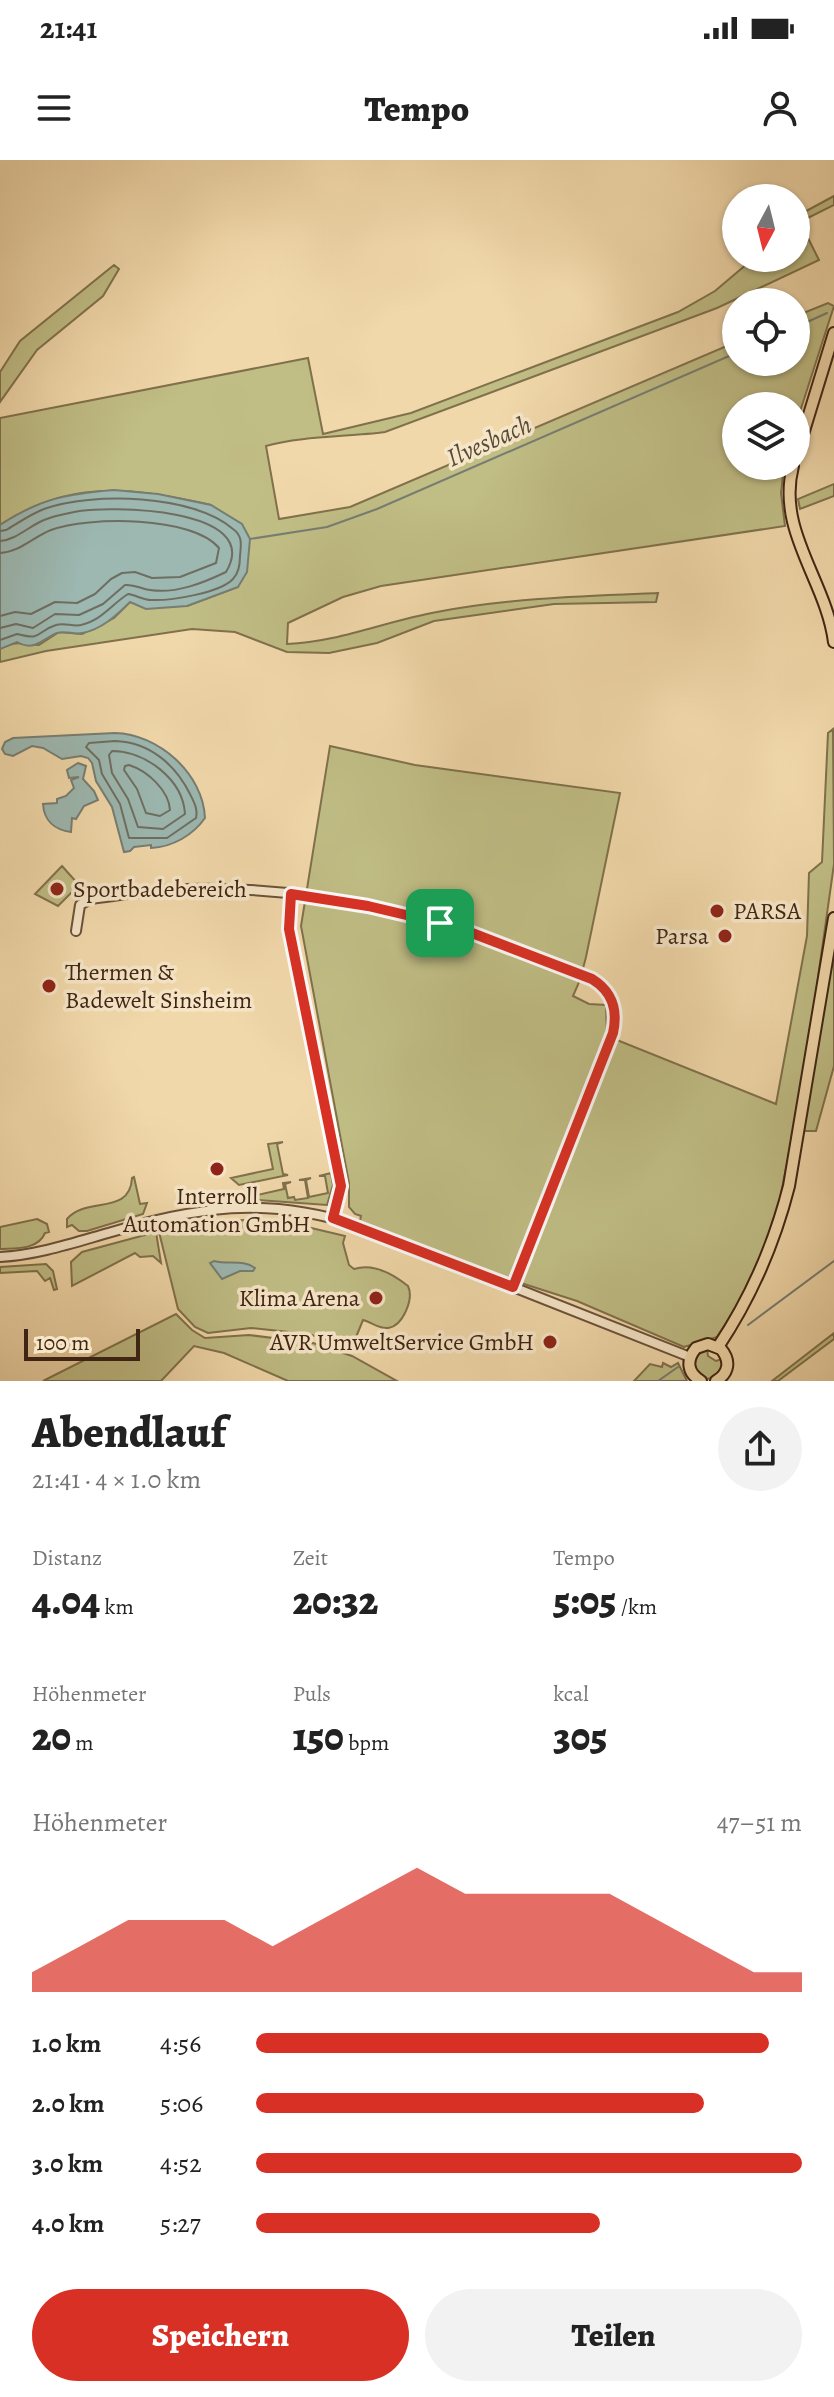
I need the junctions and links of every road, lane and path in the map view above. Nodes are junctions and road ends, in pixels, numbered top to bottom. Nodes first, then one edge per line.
1 (834, 333) edge
2 (810, 411) edge
3 (791, 480) edge
4 (834, 642) edge
5 (291, 894) junction
6 (834, 918) edge
7 (76, 931) dead end
8 (333, 1218) junction
9 (0, 1257) edge
10 (513, 1287) junction
11 (718, 1347) junction
12 (690, 1357) junction
13 (701, 1381) edge
14 (716, 1381) edge

1 - 2 main road
3 - 4 main road
5 - 7 street
5 - 8 street
5 - 10 street
6 - 11 main road
8 - 9 street
8 - 10 street
10 - 12 street
11 - 12 main road
11 - 14 main road
12 - 13 main road

